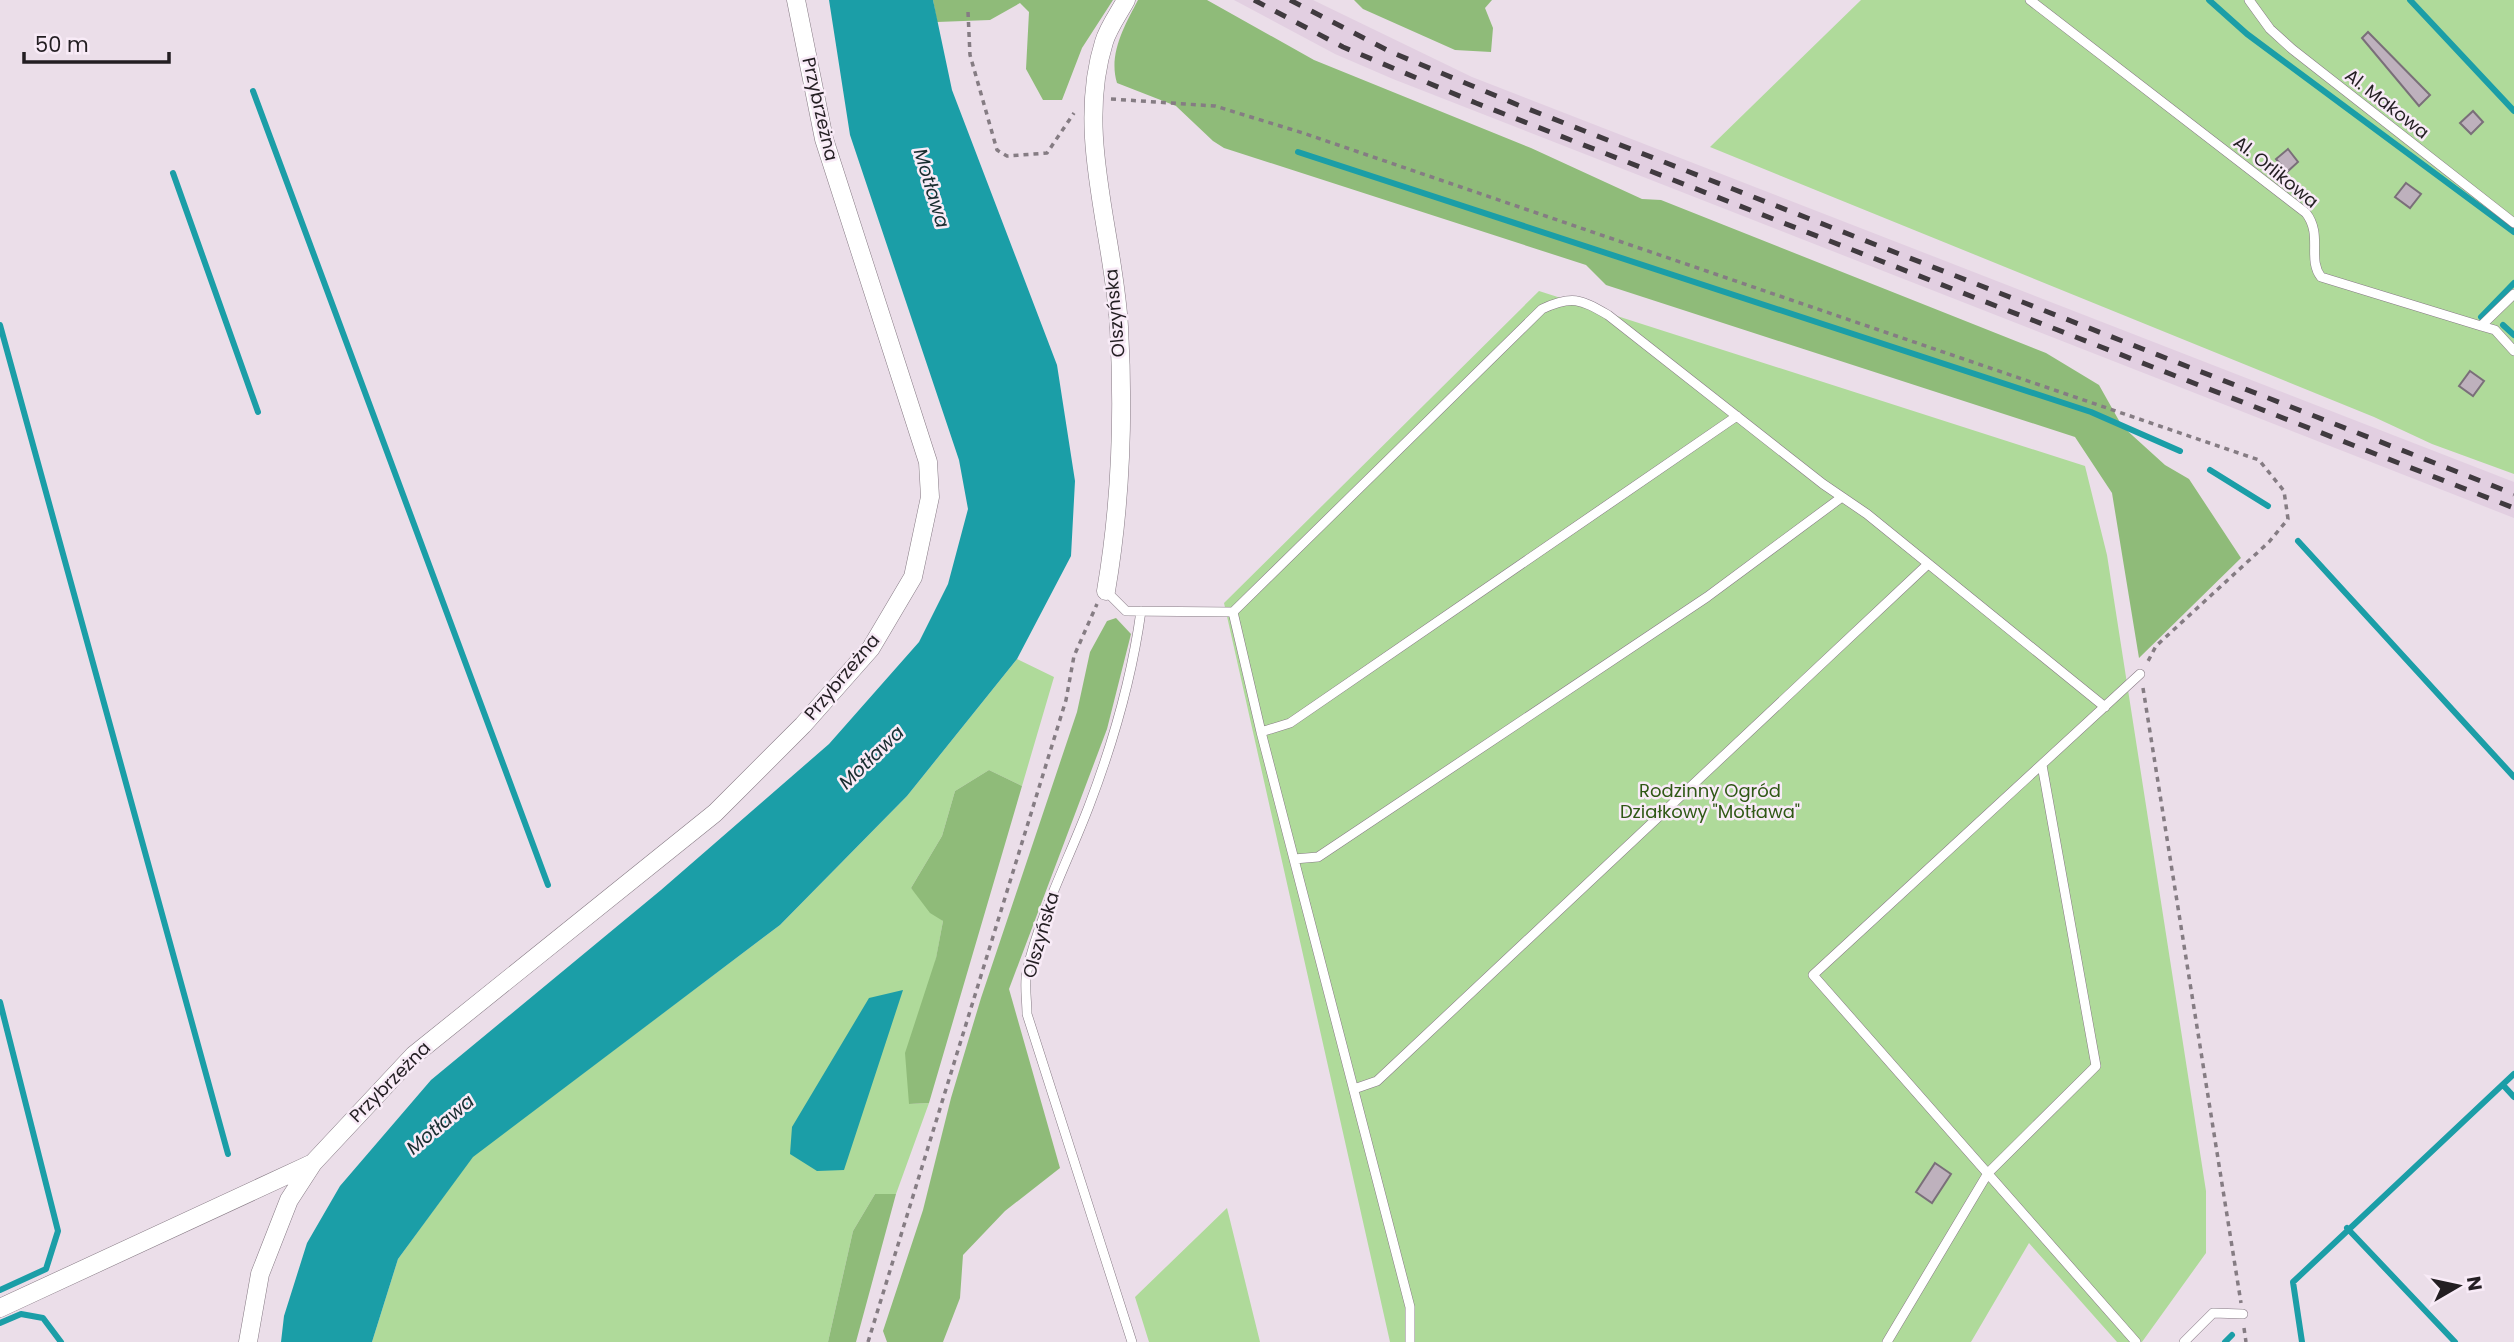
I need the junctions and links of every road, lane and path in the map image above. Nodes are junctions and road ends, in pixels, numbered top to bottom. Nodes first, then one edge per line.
1 (796, 0) edge
2 (1126, 0) edge
3 (2031, 0) edge
4 (2249, 0) edge
5 (968, 12) dead end
6 (1095, 78) junction
7 (2514, 223) edge
8 (2514, 294) edge
9 (2481, 326) junction
10 (2514, 351) edge
11 (1737, 416) junction
12 (1842, 497) junction
13 (1928, 564) junction
14 (1106, 591) junction
15 (1140, 611) junction
16 (1230, 613) junction
17 (2140, 674) dead end
18 (2105, 707) junction
19 (1261, 732) junction
20 (2042, 765) junction
21 (1294, 859) junction
22 (1354, 1089) junction
23 (313, 1163) junction
24 (1988, 1173) junction
25 (0, 1308) edge
26 (2243, 1314) dead end
27 (248, 1342) edge
28 (868, 1342) edge
29 (1132, 1342) edge
30 (1410, 1342) edge
31 (1887, 1342) edge
32 (2136, 1342) edge
33 (2184, 1342) edge

1 - 23 street, Przybrzeżna
2 - 6 street, Olszyńska
3 - 9 lane, Al. Orlikowa
4 - 7 lane, Al. Makowa
5 - 6 path
6 - 14 street, Olszyńska
8 - 9 lane
9 - 10 lane
11 - 12 lane
11 - 16 lane
11 - 19 lane
12 - 13 lane
12 - 21 lane
13 - 18 lane
13 - 22 lane
14 - 15 lane
14 - 28 path
15 - 16 lane
15 - 29 lane, Olszyńska
16 - 19 lane
17 - 18 lane
18 - 20 lane
19 - 21 lane
20 - 24 lane
20 - 24 lane
21 - 22 lane
22 - 30 lane
23 - 25 street, Przybrzeżna
23 - 27 street, Przybrzeżna
24 - 31 lane
24 - 32 lane
26 - 33 lane

